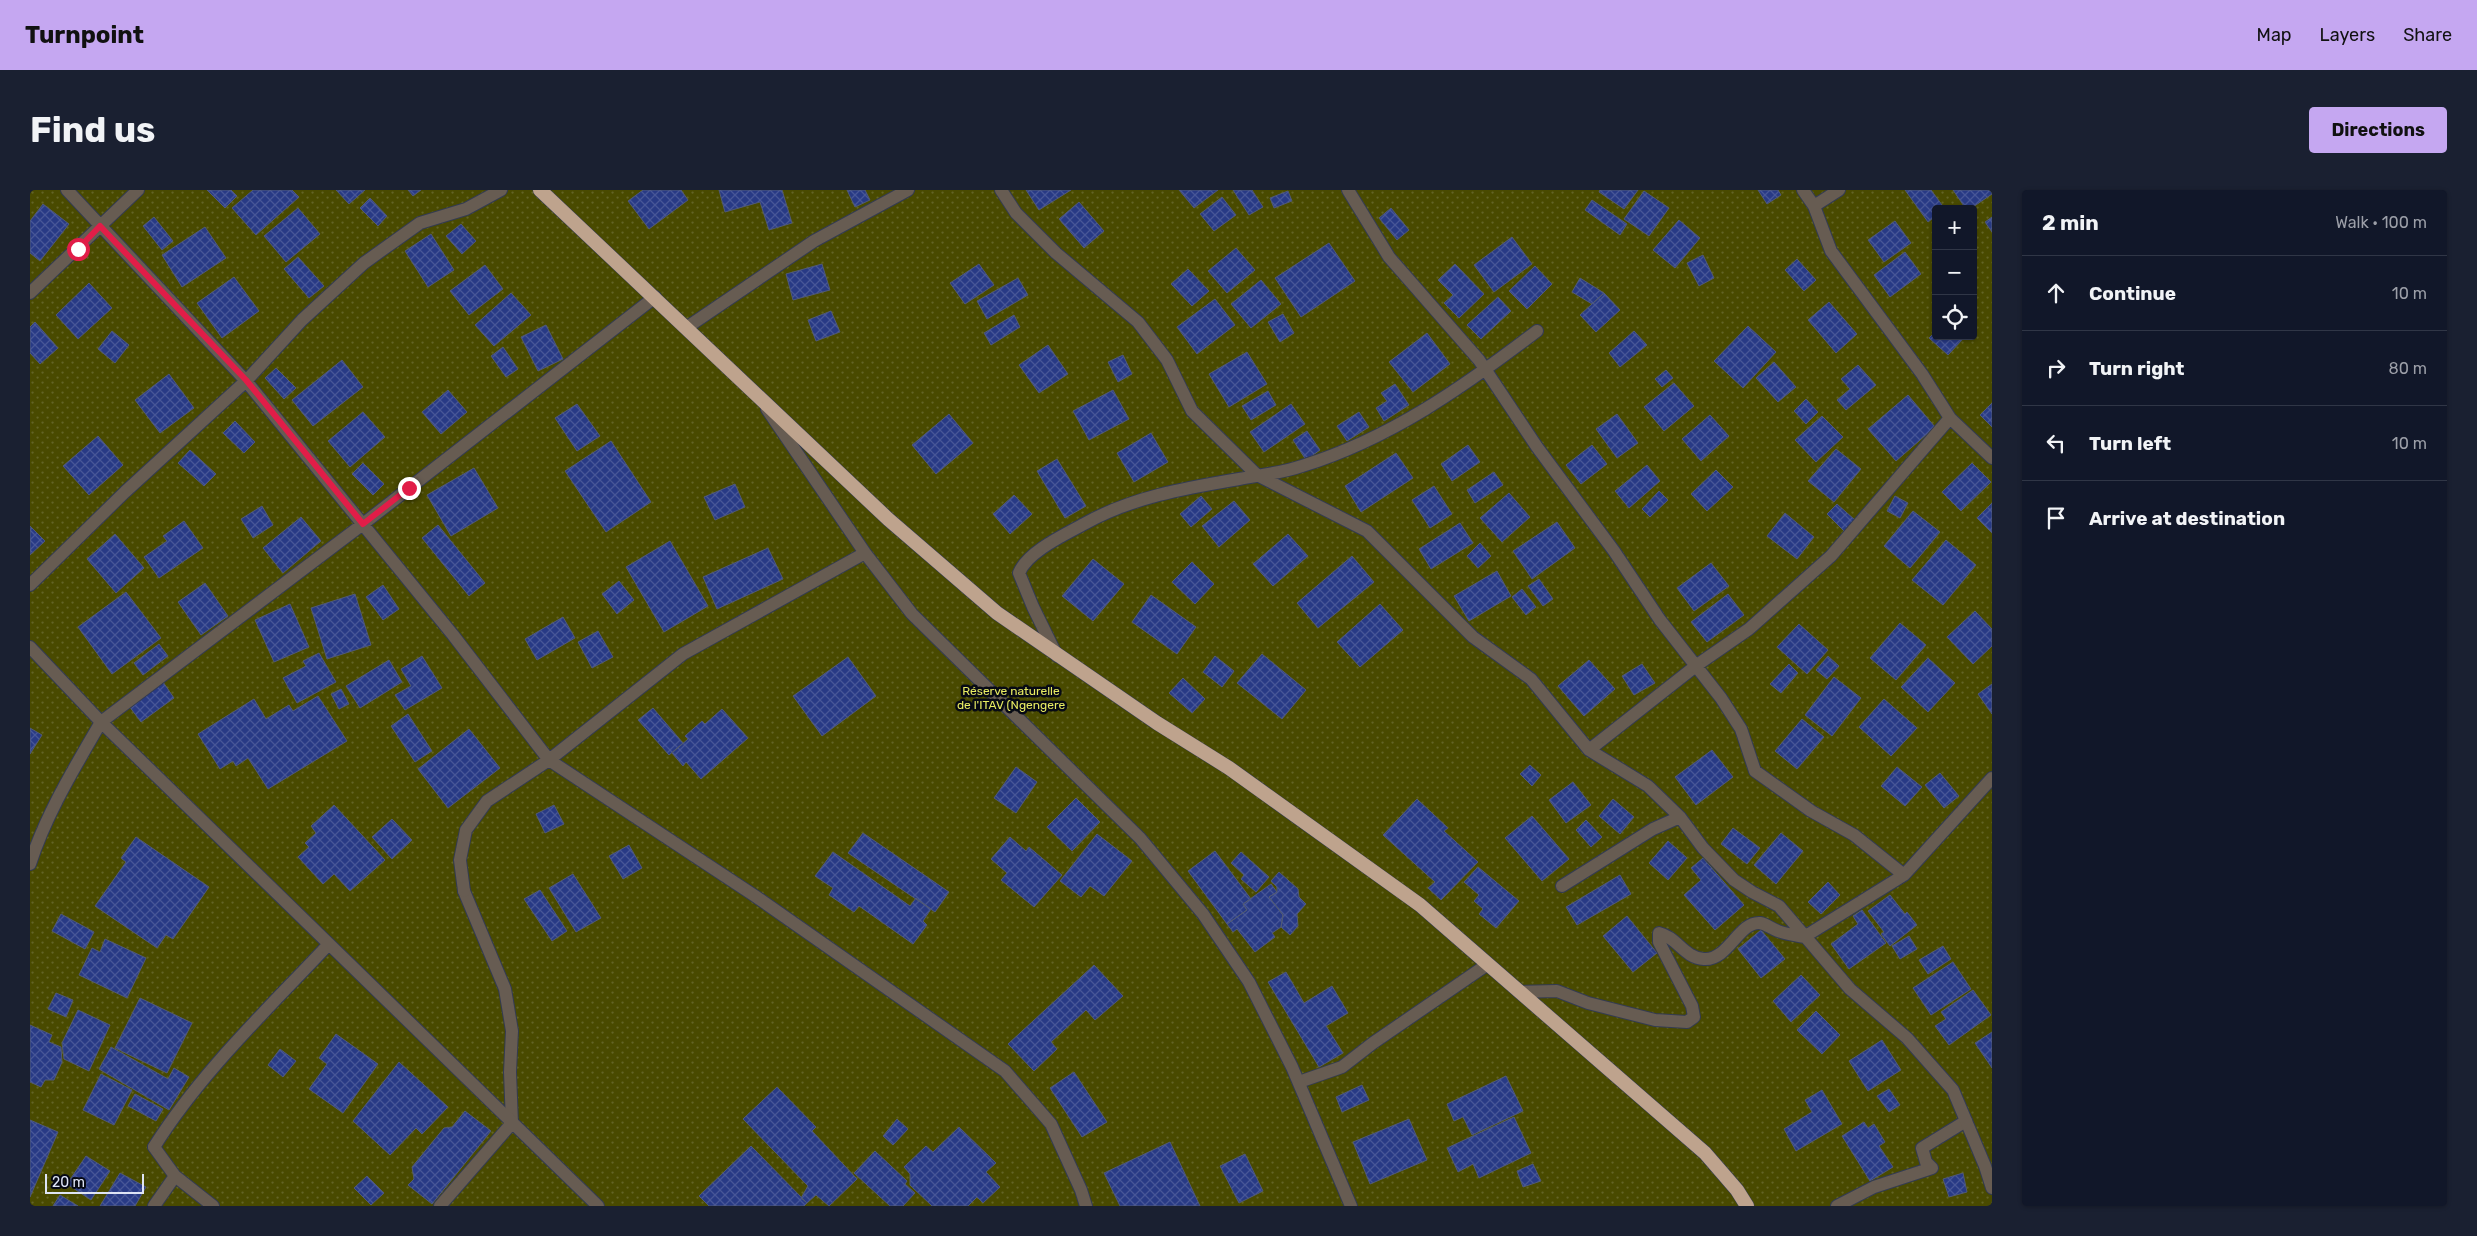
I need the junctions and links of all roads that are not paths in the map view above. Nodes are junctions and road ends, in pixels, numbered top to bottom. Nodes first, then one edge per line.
1 (67, 190) edge
2 (138, 190) edge
3 (500, 190) edge
4 (540, 190) edge
5 (908, 190) edge
6 (1001, 190) edge
7 (1348, 190) edge
8 (1803, 190) edge
9 (1839, 190) edge
10 (1814, 206) junction
11 (100, 226) junction
12 (30, 293) edge
13 (655, 297) junction
14 (686, 328) junction
15 (1537, 331) dead end
16 (1485, 371) junction
17 (246, 380) junction
18 (754, 390) junction
19 (1950, 418) junction
20 (1992, 458) edge
21 (1257, 475) junction
22 (363, 524) junction
23 (865, 553) junction
24 (30, 585) edge
25 (30, 646) edge
26 (1057, 656) junction
27 (1697, 665) junction
28 (101, 722) junction
29 (1589, 750) junction
30 (549, 760) junction
31 (1992, 778) edge
32 (1680, 817) junction
33 (30, 864) edge
34 (1904, 875) junction
35 (1562, 886) dead end
36 (1804, 937) junction
37 (328, 945) junction
38 (1488, 964) junction
39 (1519, 992) junction
40 (1299, 1082) junction
41 (1966, 1121) junction
42 (512, 1123) junction
43 (175, 1176) junction
44 (1992, 1188) edge
45 (154, 1206) edge
46 (213, 1206) edge
47 (440, 1206) edge
48 (598, 1206) edge
49 (1086, 1206) edge
50 (1351, 1206) edge
51 (1747, 1206) edge
52 (1837, 1206) edge

1 - 11 street
2 - 11 street
3 - 17 street
4 - 13 highway
5 - 14 street
6 - 21 street
7 - 16 street
8 - 10 street
9 - 10 street
10 - 19 street
11 - 12 street
11 - 17 street
13 - 14 highway
13 - 22 street
14 - 18 highway
15 - 16 street
16 - 21 street
16 - 27 street
17 - 22 street
17 - 24 street
18 - 23 street
18 - 26 highway
19 - 20 street
19 - 27 street
21 - 26 street
21 - 29 street
22 - 28 street
22 - 30 street
23 - 30 street
23 - 40 street
25 - 28 street
26 - 38 highway
27 - 29 street
27 - 34 street
28 - 33 street
28 - 37 street
29 - 32 street
30 - 42 street
30 - 49 street
31 - 34 street
32 - 35 street
32 - 36 street
34 - 36 street
36 - 39 street
36 - 41 street
37 - 42 street
37 - 43 street
38 - 39 highway
38 - 40 street
39 - 51 highway
40 - 50 street
41 - 44 street
41 - 52 street
42 - 47 street
42 - 48 street
43 - 45 street
43 - 46 street

